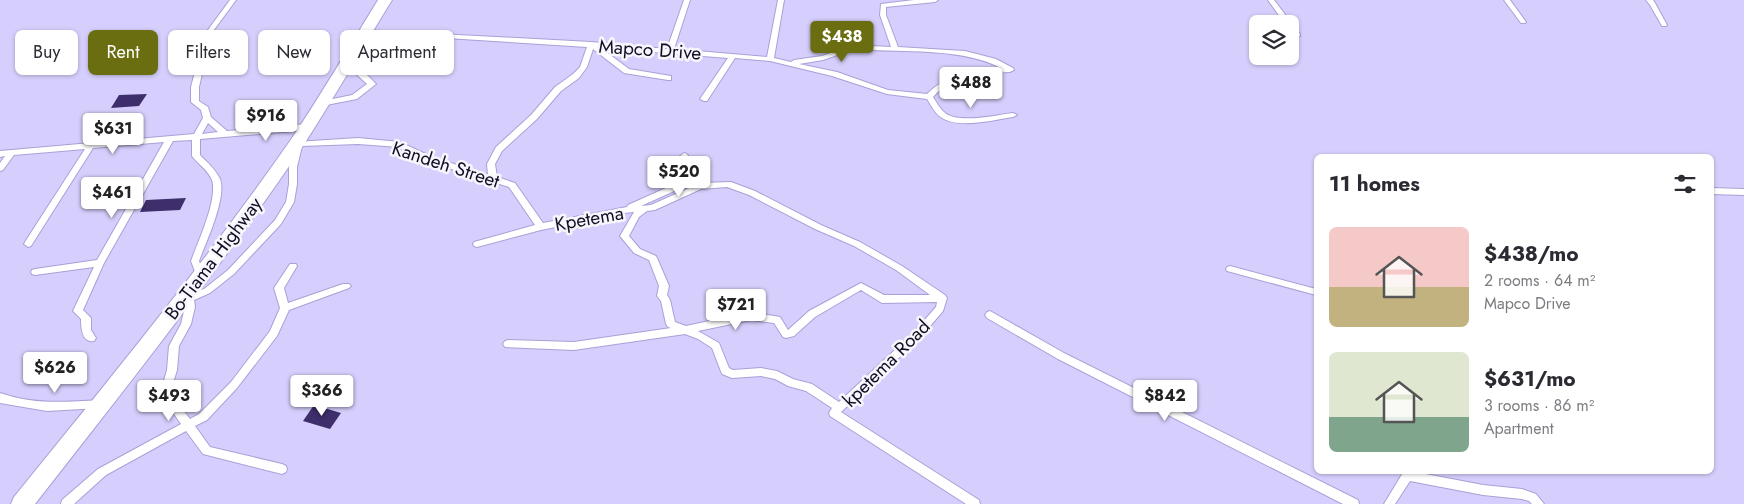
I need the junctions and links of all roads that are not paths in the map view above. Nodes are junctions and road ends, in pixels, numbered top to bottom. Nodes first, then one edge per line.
1 (233, 0) edge
2 (385, 0) edge
3 (687, 0) edge
4 (781, 0) edge
5 (934, 0) edge
6 (1271, 0) edge
7 (1507, 0) edge
8 (1649, 0) edge
9 (1283, 15) edge
10 (1523, 22) dead end
11 (1664, 25) dead end
12 (367, 30) edge
13 (454, 36) edge
14 (591, 44) junction
15 (895, 49) junction
16 (670, 51) junction
17 (733, 56) junction
18 (770, 59) junction
19 (789, 63) junction
20 (340, 74) edge
21 (362, 75) edge
22 (668, 78) dead end
23 (930, 97) junction
24 (704, 100) dead end
25 (321, 104) junction
26 (1013, 115) dead end
27 (207, 118) junction
28 (306, 127) junction
29 (225, 134) junction
30 (196, 137) junction
31 (170, 139) junction
32 (298, 143) junction
33 (91, 146) junction
34 (12, 152) junction
35 (0, 154) edge
36 (684, 156) dead end
37 (0, 168) edge
38 (493, 180) junction
39 (728, 184) joint
40 (1714, 191) edge
41 (1744, 192) edge
42 (644, 209) junction
43 (624, 210) junction
44 (540, 227) junction
45 (28, 244) dead end
46 (477, 244) dead end
47 (100, 263) junction
48 (293, 266) dead end
49 (1230, 268) dead end
50 (35, 272) dead end
51 (200, 277) junction
52 (346, 286) dead end
53 (1314, 291) edge
54 (942, 298) junction
55 (186, 299) junction
56 (285, 308) junction
57 (990, 315) dead end
58 (684, 330) junction
59 (91, 338) dead end
60 (508, 344) dead end
61 (0, 397) edge
62 (103, 404) junction
63 (840, 408) junction
64 (187, 425) junction
65 (282, 469) dead end
66 (1409, 474) edge
67 (22, 504) edge
68 (66, 504) edge
69 (975, 504) edge
70 (1354, 504) edge
71 (1389, 504) edge
72 (1539, 504) edge

1 - 27 street
2 - 12 highway, Bo-Tiama Highway
3 - 16 street
4 - 18 street
5 - 15 street
6 - 9 street
7 - 10 street
8 - 11 street
13 - 14 street, Mapco Drive
14 - 16 street, Mapco Drive
14 - 22 street
14 - 38 street
15 - 19 street
15 - 23 street
16 - 17 street, Mapco Drive
17 - 18 street, Mapco Drive
17 - 24 street
18 - 19 street, Mapco Drive
19 - 23 street, Mapco Drive
20 - 25 highway, Bo-Tiama Highway
21 - 25 street
23 - 26 street
25 - 28 highway, Bo-Tiama Highway
27 - 29 street
27 - 30 street
28 - 29 street
28 - 32 highway, Bo-Tiama Highway
29 - 30 street
30 - 31 street
30 - 51 street
31 - 33 street
31 - 47 street
32 - 38 street, Kandeh Street
32 - 51 highway, Bo-Tiama Highway
32 - 55 street
33 - 34 street
33 - 45 street
34 - 35 street
34 - 37 street
36 - 43 street
38 - 44 street, Kandeh Street
39 - 42 street, Kpetema
39 - 54 street, kpetema Road
40 - 41 street
42 - 43 street, Kpetema
42 - 58 street
43 - 44 street, Kpetema
44 - 46 street, Kpetema
47 - 50 street
47 - 59 street
48 - 56 street
49 - 53 street
51 - 55 highway, Bo-Tiama Highway
52 - 56 street
54 - 58 street
54 - 63 street, kpetema Road
55 - 62 highway, Bo-Tiama Highway
55 - 64 street
56 - 64 street
57 - 70 street
58 - 60 street
58 - 63 street
61 - 62 street
62 - 67 highway, Bo-Tiama Highway
63 - 69 street, kpetema Road
64 - 65 street
64 - 68 street
66 - 71 street
66 - 72 street

